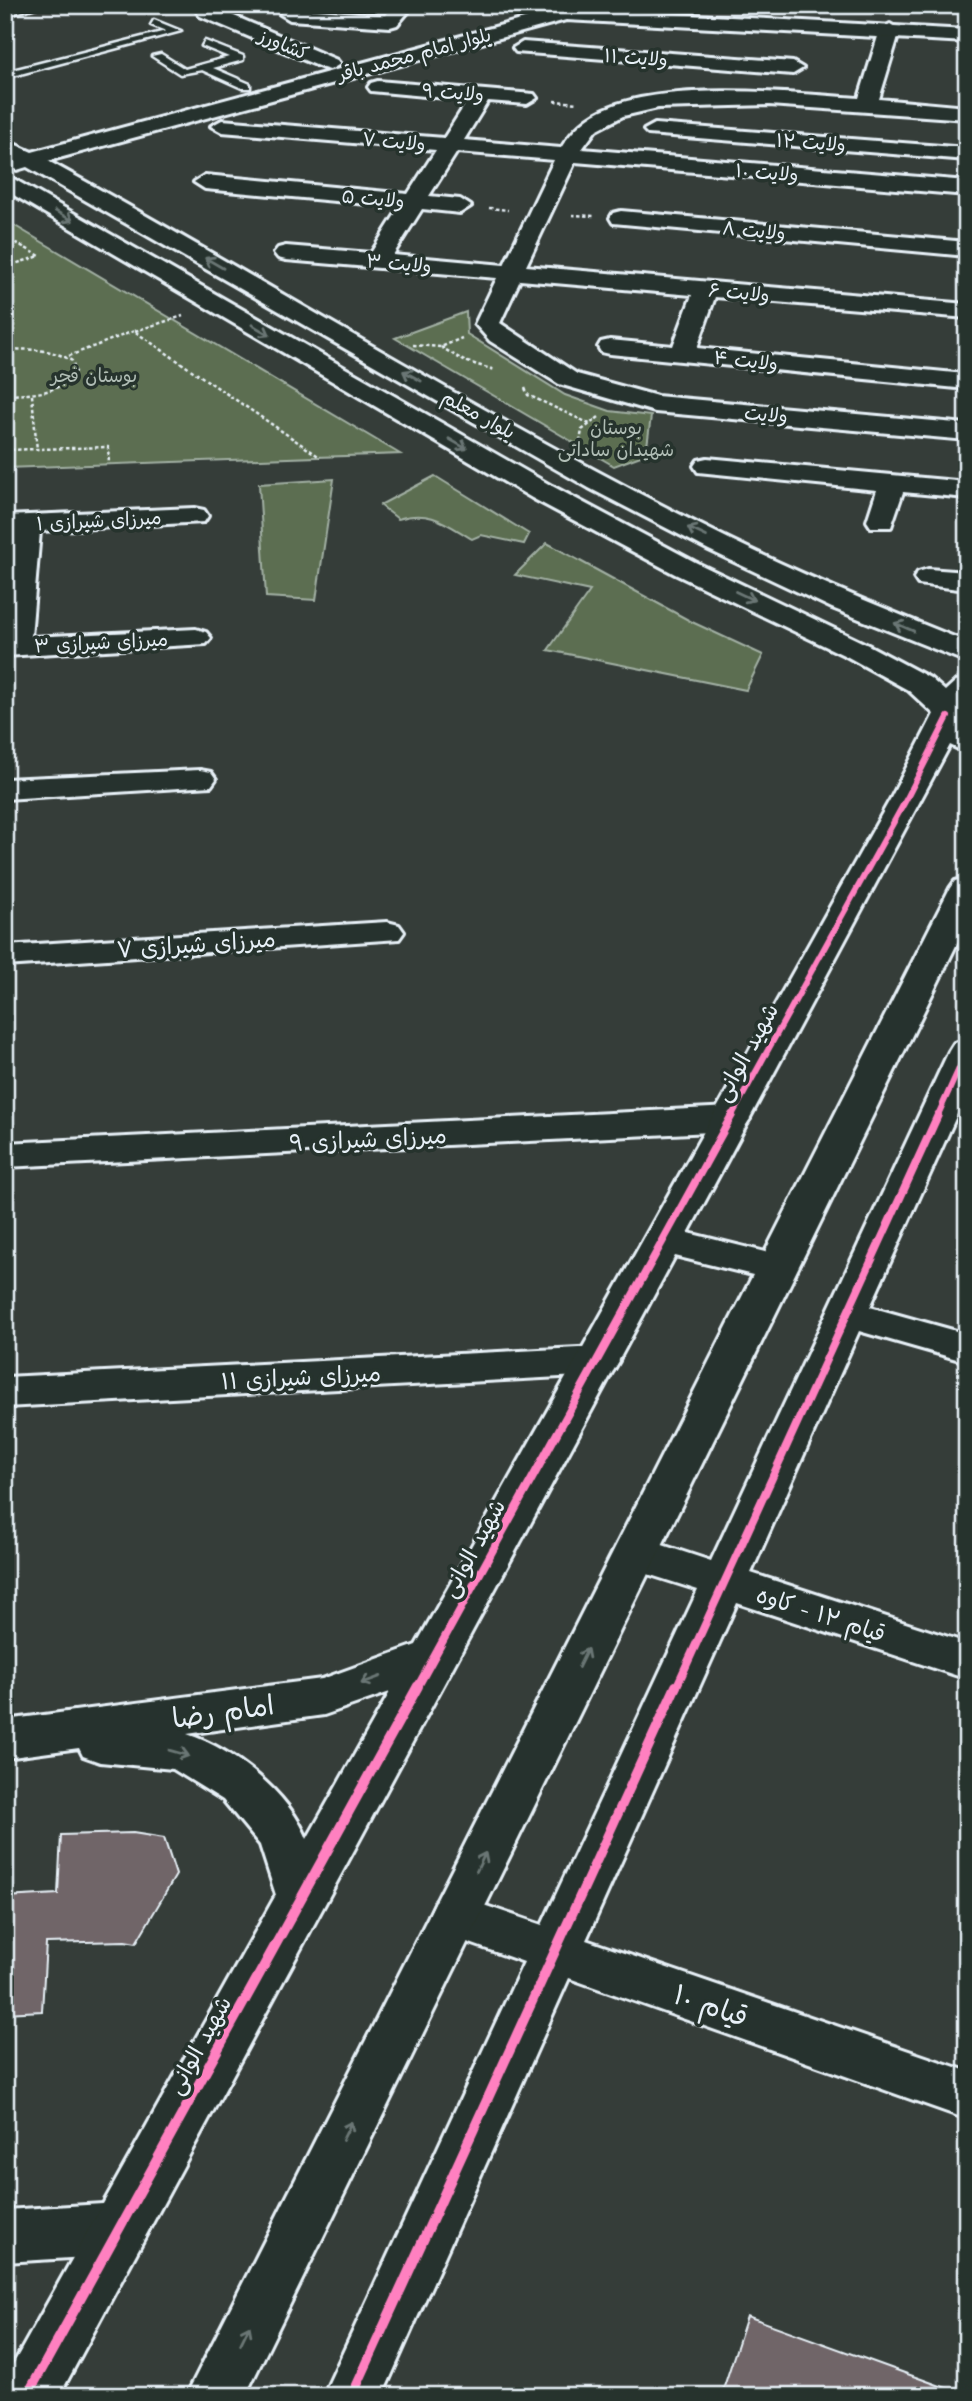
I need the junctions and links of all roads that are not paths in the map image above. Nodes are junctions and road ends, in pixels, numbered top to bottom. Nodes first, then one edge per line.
1 (38, 5) edge
2 (214, 5) edge
3 (405, 5) edge
4 (599, 5) edge
5 (563, 8) edge
6 (5, 13) edge
7 (289, 14) dead end
8 (154, 23) dead end
9 (890, 30) junction
10 (967, 36) edge
11 (205, 44) dead end
12 (523, 48) dead end
13 (157, 56) dead end
14 (330, 64) junction
15 (750, 65) junction
16 (205, 68) junction
17 (793, 68) dead end
18 (5, 75) edge
19 (246, 86) junction
20 (379, 87) dead end
21 (482, 94) junction
22 (527, 98) dead end
23 (736, 99) junction
24 (867, 105) junction
25 (960, 113) edge
26 (222, 126) dead end
27 (655, 130) dead end
28 (450, 146) junction
29 (943, 152) junction
30 (11, 154) edge
31 (967, 154) edge
32 (567, 157) junction
33 (753, 171) junction
34 (5, 181) edge
35 (205, 182) dead end
36 (934, 186) junction
37 (967, 188) edge
38 (415, 202) junction
39 (460, 206) road end
40 (621, 218) road end
41 (728, 228) junction
42 (919, 245) junction
43 (967, 249) edge
44 (286, 253) dead end
45 (378, 261) junction
46 (512, 272) junction
47 (706, 289) junction
48 (905, 306) junction
49 (967, 311) edge
50 (610, 347) dead end
51 (683, 354) junction
52 (882, 373) junction
53 (965, 382) edge
54 (967, 432) edge
55 (868, 452) junction
56 (707, 466) dead end
57 (892, 482) junction
58 (967, 490) edge
59 (194, 516) dead end
60 (881, 521) dead end
61 (16, 523) edge
62 (928, 578) dead end
63 (967, 581) edge
64 (196, 638) dead end
65 (10, 647) edge
66 (967, 653) edge
67 (957, 715) edge
68 (200, 779) dead end
69 (5, 789) edge
70 (967, 888) edge
71 (387, 932) dead end
72 (5, 956) edge
73 (967, 1051) edge
74 (956, 1100) edge
75 (731, 1119) junction
76 (5, 1155) edge
77 (664, 1240) junction
78 (777, 1268) junction
79 (847, 1314) junction
80 (967, 1348) edge
81 (598, 1361) junction
82 (5, 1392) edge
83 (635, 1553) junction
84 (723, 1583) junction
85 (435, 1657) junction
86 (967, 1661) edge
87 (22, 1737) edge
88 (302, 1898) junction
89 (454, 1916) junction
90 (555, 1951) junction
91 (967, 2095) edge
92 (119, 2228) junction
93 (5, 2236) edge
94 (27, 2396) edge
95 (215, 2396) edge
96 (352, 2396) edge

1 - 6 lane
2 - 14 street, کشاورز
3 - 7 street
4 - 9 street, بلوار امام محمد باقر
5 - 9 street, بلوار امام محمد باقر
5 - 14 street, بلوار امام محمد باقر
5 - 30 street, بلوار امام محمد باقر
8 - 18 lane
9 - 10 street, بلوار امام محمد باقر
9 - 24 street
11 - 16 lane
12 - 15 street, ولایت ۱۱
13 - 16 lane
14 - 19 street, بلوار امام محمد باقر
15 - 17 street, ولایت ۱۱
15 - 23 street
16 - 19 lane
19 - 30 street, بلوار امام محمد باقر
20 - 21 street, ولایت ۹
21 - 22 street, ولایت ۹
21 - 28 street
23 - 24 street
23 - 32 street
24 - 25 street
25 - 29 street
26 - 28 street, ولایت ۷
27 - 29 street, ولایت ۱۲
28 - 32 street, ولایت ۷
28 - 38 street
29 - 31 street, ولایت ۱۲
29 - 36 street
66 -> 30 street, بلوار معلم
32 - 33 street, ولایت ۱۰
32 - 46 street
33 - 36 street, ولایت ۱۰
33 - 41 street
34 -> 67 street, بلوار معلم
35 - 38 street, ولایت ۵
36 - 37 street, ولایت ۱۰
38 - 39 street, ولایت ۵
38 - 45 street
40 - 41 street, ولایت ۸
41 - 42 street, ولایت ۸
42 - 43 street, ولایت ۸
42 - 48 street
44 - 45 street, ولایت ۳
45 - 46 street, ولایت ۳
46 - 47 street, ولایت ۶
46 - 55 street, ولایت
47 - 48 street, ولایت ۶
47 - 51 street
48 - 49 street, ولایت ۶
50 - 51 street, ولایت ۴
51 - 52 street, ولایت ۴
52 - 53 street, ولایت ۴
52 - 55 street
54 - 55 street, ولایت
55 - 56 street
55 - 57 street
57 - 58 street
57 - 60 street
59 - 61 street, میرزای شیرازی ۱
61 - 65 street
62 - 63 street
64 - 65 street, میرزای شیرازی ۳
67 - 75 street, شهید الوانی
68 - 69 street
70 - 78 street
71 - 72 street, میرزای شیرازی ۷
73 - 74 street
74 - 79 street
75 - 76 street, میرزای شیرازی ۹
75 - 77 street, شهید الوانی
77 - 78 street
77 - 81 street, شهید الوانی
78 - 83 street
79 - 80 street
79 - 84 street
81 - 82 street, میرزای شیرازی ۱۱
81 - 85 street, شهید الوانی
83 - 84 street, قیام ۱۲ - کاوه
89 -> 83 street
84 - 86 street, قیام ۱۲ - کاوه
84 - 90 street
85 -> 87 street, امام رضا
85 - 88 street, شهید الوانی
87 -> 88 street
88 - 92 street, شهید الوانی
89 - 90 street, قیام ۱۰
95 -> 89 street
90 - 91 street, قیام ۱۰
90 - 96 street
92 - 93 street
92 - 94 street, شهید الوانی

